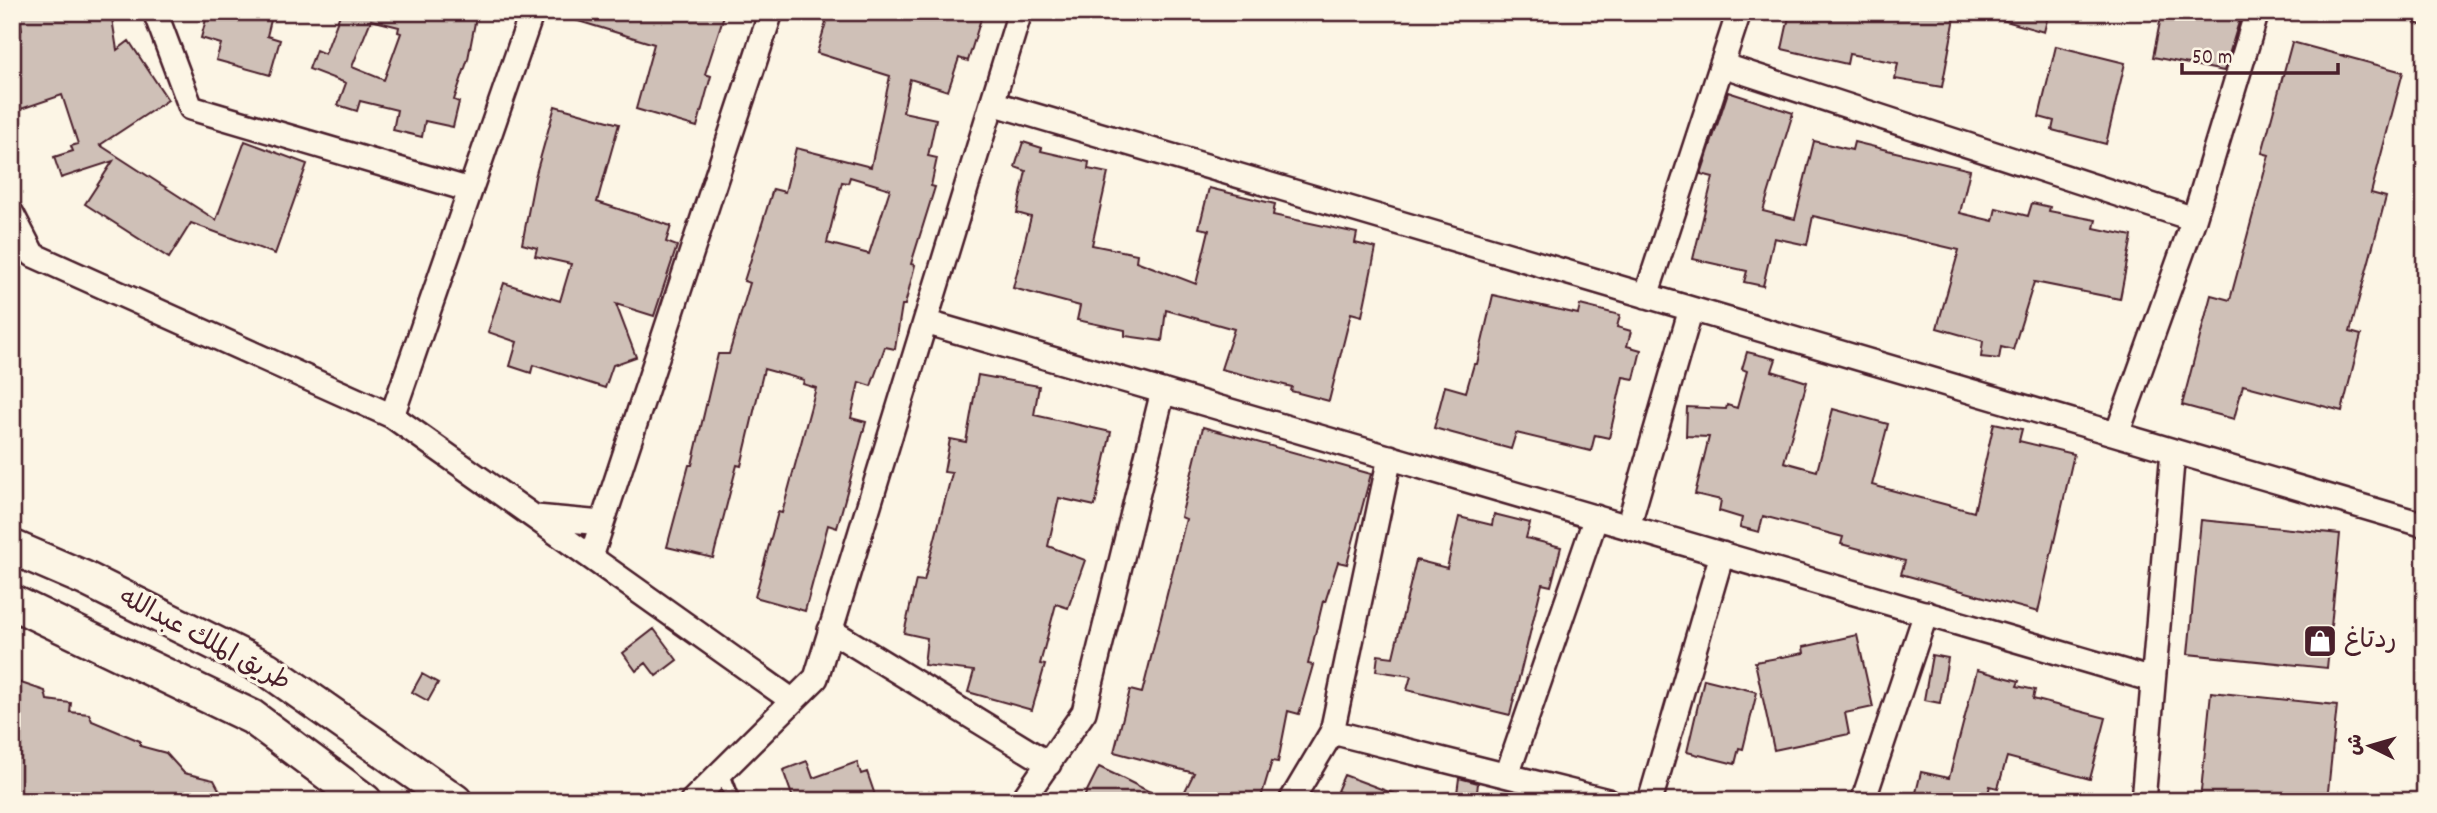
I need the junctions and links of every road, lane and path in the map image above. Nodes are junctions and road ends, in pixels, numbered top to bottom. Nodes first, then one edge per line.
1 (155, 12) edge
2 (531, 12) edge
3 (771, 12) edge
4 (1020, 12) edge
5 (1739, 12) edge
6 (2257, 12) edge
7 (1721, 65) junction
8 (992, 103) junction
9 (470, 190) junction
10 (12, 214) edge
11 (2194, 219) junction
12 (1646, 296) junction
13 (1691, 309) junction
14 (925, 322) junction
15 (1163, 391) junction
16 (392, 416) junction
17 (2117, 434) junction
18 (2173, 451) junction
19 (1390, 457) junction
20 (535, 517) junction
21 (1596, 517) junction
22 (602, 523) junction
23 (12, 525) edge
24 (2425, 525) edge
25 (1628, 527) junction
26 (12, 547) edge
27 (1722, 554) junction
28 (591, 557) junction
29 (83, 578) junction
30 (12, 602) edge
31 (12, 612) edge
32 (1926, 613) junction
33 (54, 621) junction
34 (830, 630) junction
35 (2153, 680) junction
36 (793, 701) junction
37 (1332, 732) junction
38 (1049, 764) junction
39 (722, 771) junction
40 (1507, 775) junction
41 (365, 801) edge
42 (454, 801) edge
43 (692, 801) edge
44 (733, 801) edge
45 (1023, 801) edge
46 (1291, 801) edge
47 (1608, 801) edge
48 (1650, 801) edge
49 (1863, 801) edge
50 (2143, 801) edge

1 - 9 street
2 - 9 street
3 - 22 street
4 - 8 street
5 - 7 street
6 - 11 street
7 - 11 street
7 - 12 street
8 - 12 street
8 - 14 street
9 - 16 street
10 - 16 street
11 - 17 street
12 - 13 street
13 - 17 street
13 - 25 street
14 - 15 street
14 - 34 street
15 - 19 street
15 - 38 street
16 - 20 street
17 - 18 street
18 - 24 street
18 - 35 street
19 - 21 street
19 - 37 street
20 - 22 street
20 - 28 street
21 - 25 street
21 - 40 street
22 - 28 street
23 - 29 street
25 - 27 street
26 - 29 street, طريق الملك عبدالله
27 - 32 street
27 - 48 street
28 - 36 street
29 - 42 street, طريق الملك عبدالله
30 - 33 street, طريق الملك عبدالله
31 - 33 lane
32 - 35 street
32 - 49 street
33 - 41 street, طريق الملك عبدالله
34 - 36 street
34 - 38 street
35 - 50 street
36 - 39 street
37 - 40 street
37 - 46 street
38 - 45 street
39 - 43 street
39 - 44 lane
40 - 47 street

